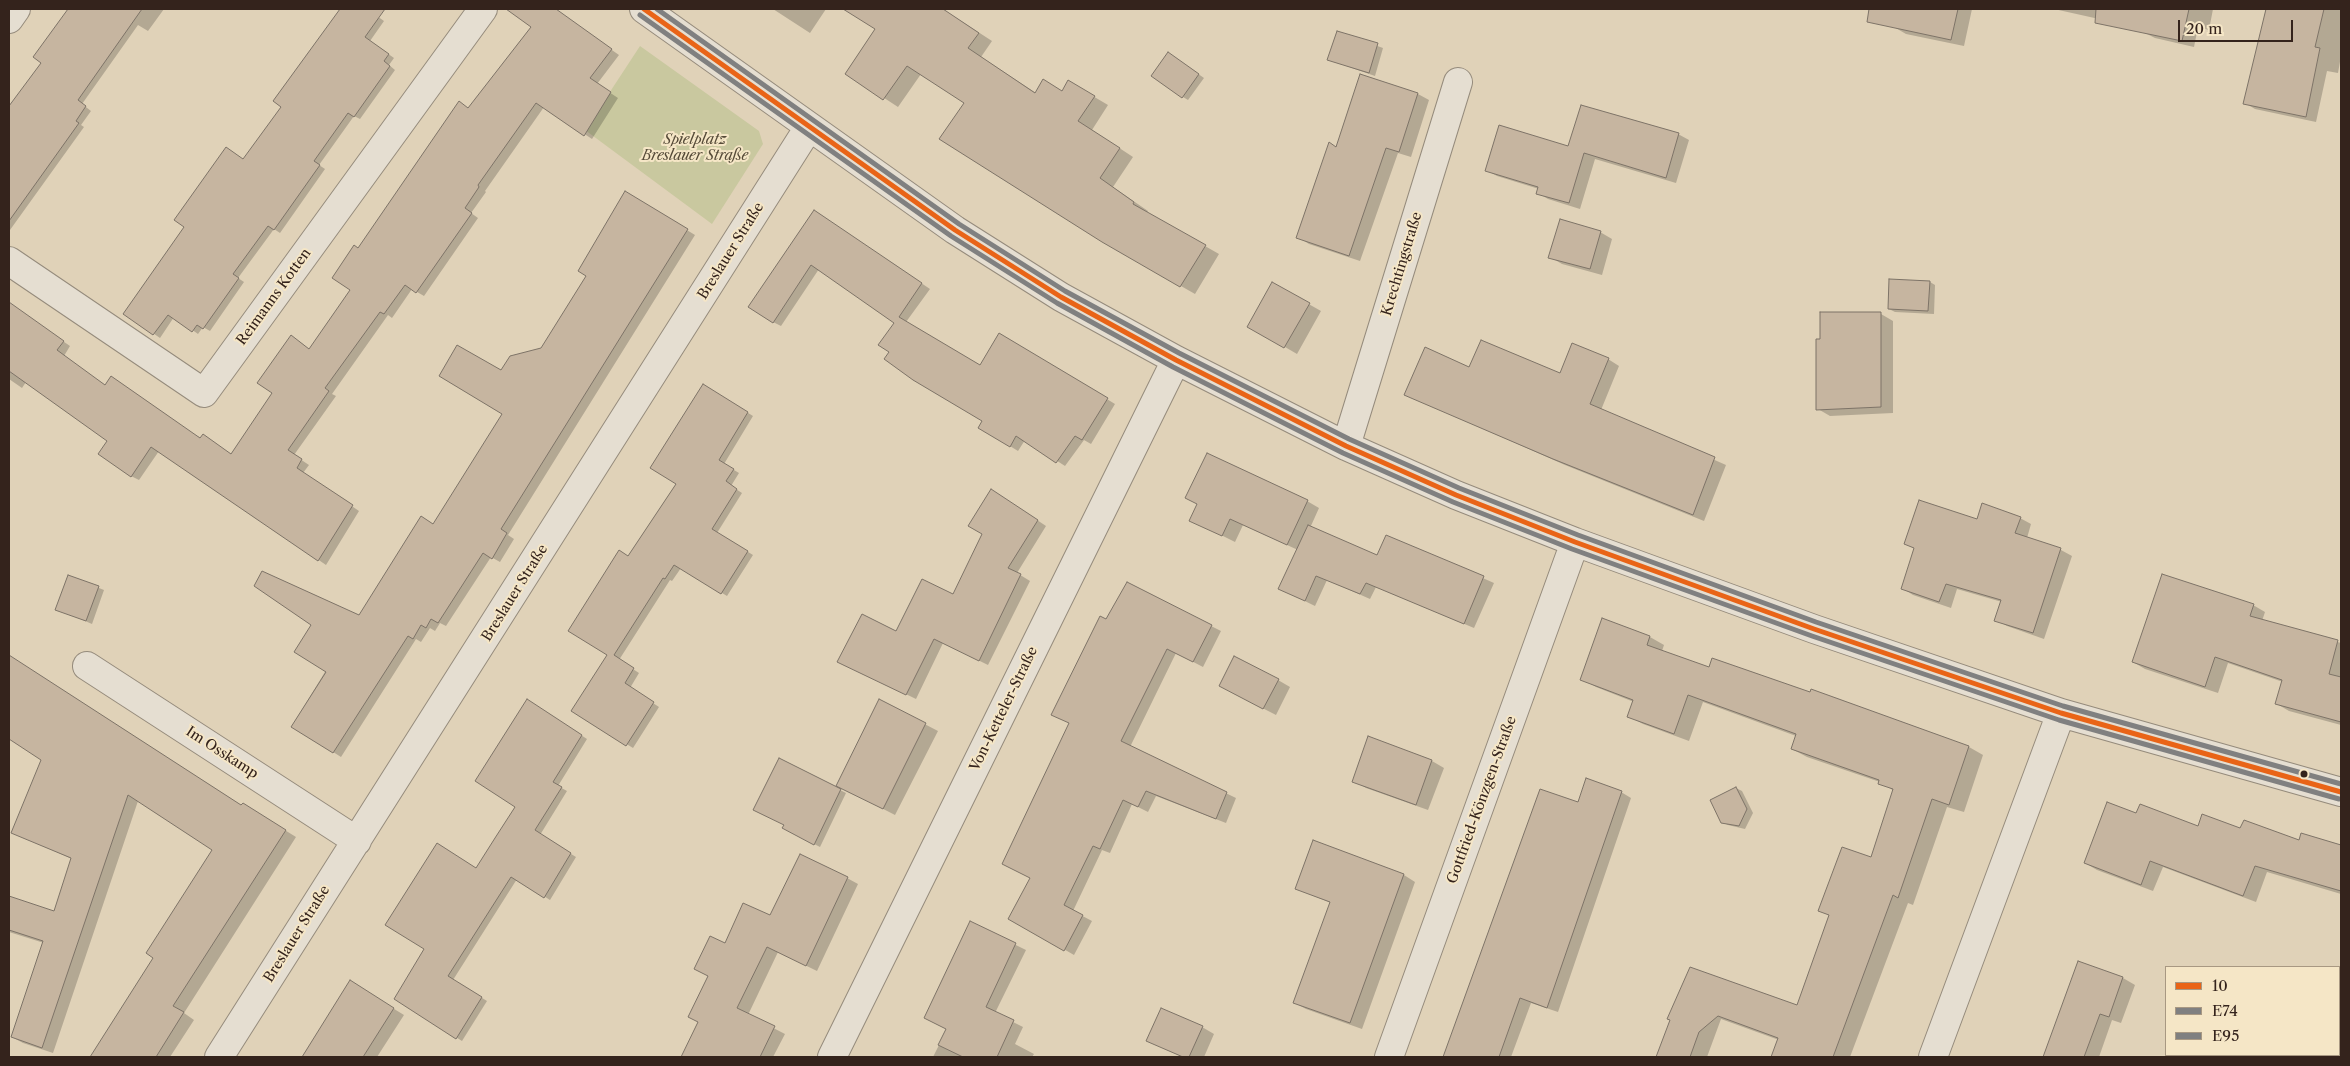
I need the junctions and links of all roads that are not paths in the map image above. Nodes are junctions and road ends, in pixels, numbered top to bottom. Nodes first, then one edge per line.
1 (16, 9) edge
2 (483, 9) edge
3 (644, 9) edge
4 (9, 19) edge
5 (1458, 82) dead end
6 (809, 128) junction
7 (9, 261) edge
8 (1176, 360) junction
9 (1346, 446) junction
10 (1576, 542) junction
11 (87, 666) dead end
12 (2061, 713) junction
13 (2341, 792) edge
14 (357, 841) junction
15 (219, 1057) edge
16 (832, 1057) edge
17 (1389, 1057) edge
18 (1933, 1057) edge

1 - 4 street
2 - 7 street, Reimanns Kotten
3 - 6 street
5 - 9 street, Krechtingstraße
6 - 8 street
6 - 14 street, Breslauer Straße
8 - 9 street
8 - 16 street, Von-Ketteler-Straße
9 - 10 street
10 - 12 street
10 - 17 street, Gottfried-Könzgen-Straße
11 - 14 street, Im Osskamp
12 - 13 street
12 - 18 street
14 - 15 street, Breslauer Straße

